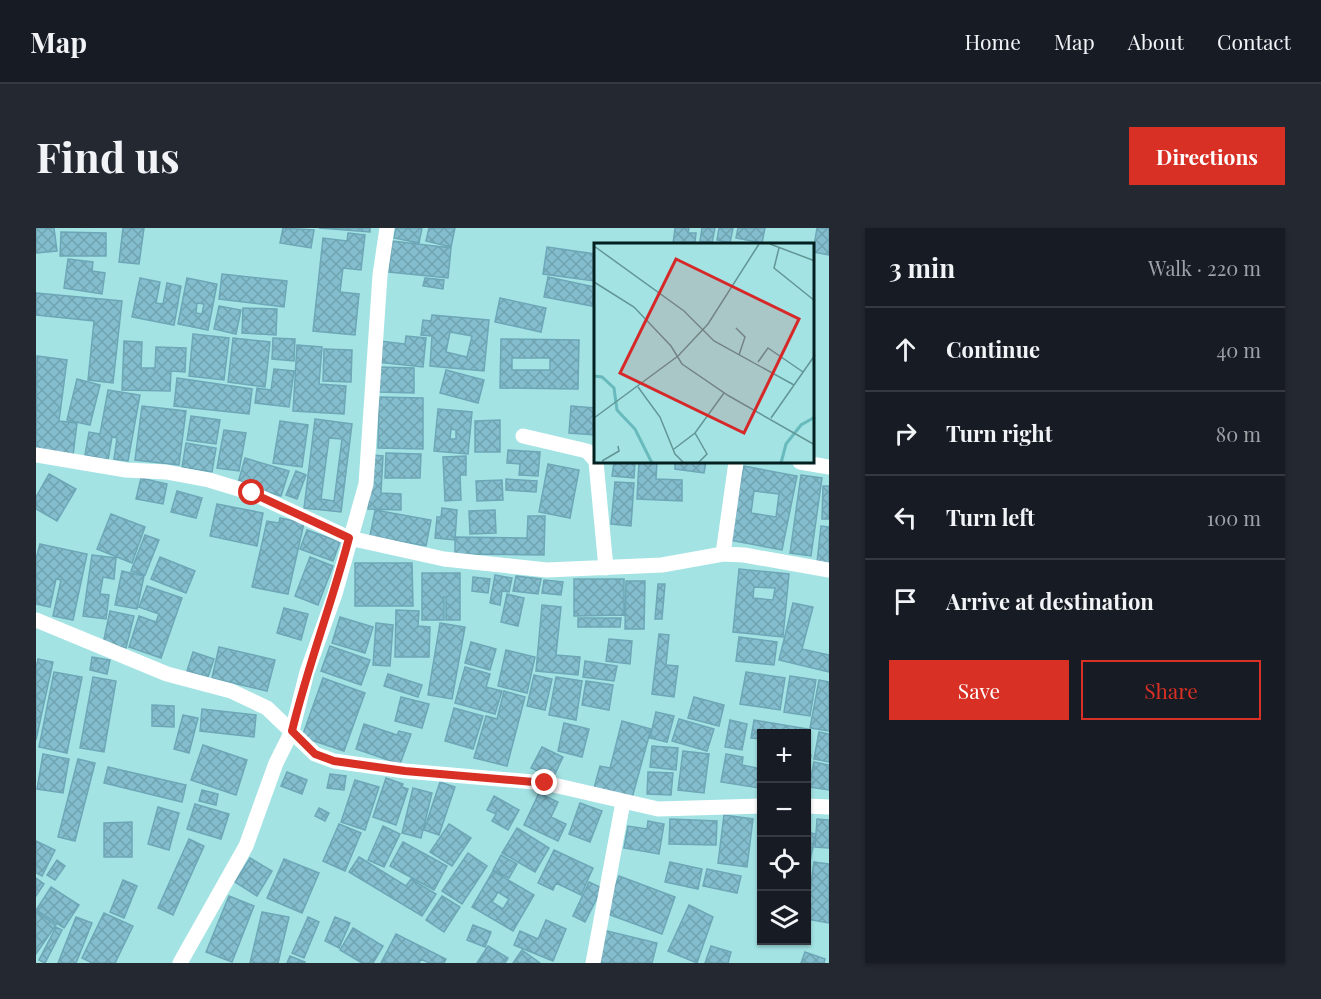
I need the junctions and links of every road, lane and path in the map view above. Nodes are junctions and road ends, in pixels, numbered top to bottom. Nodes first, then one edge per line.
1 (387, 228) edge
2 (523, 436) dead end
3 (36, 455) edge
4 (594, 460) edge
5 (595, 464) edge
6 (736, 464) edge
7 (812, 464) edge
8 (829, 467) edge
9 (349, 538) junction
10 (723, 555) junction
11 (606, 568) junction
12 (829, 570) edge
13 (36, 620) edge
14 (292, 731) junction
15 (623, 802) junction
16 (757, 806) edge
17 (811, 806) edge
18 (829, 807) edge
19 (180, 963) edge
20 (593, 963) edge

1 - 9 street
2 - 4 street
3 - 9 street
5 - 11 street
6 - 10 street
7 - 8 street
9 - 11 street
9 - 14 street
10 - 11 street
10 - 12 street
13 - 14 street
14 - 15 street
14 - 19 street
15 - 16 street
15 - 20 street
17 - 18 street

